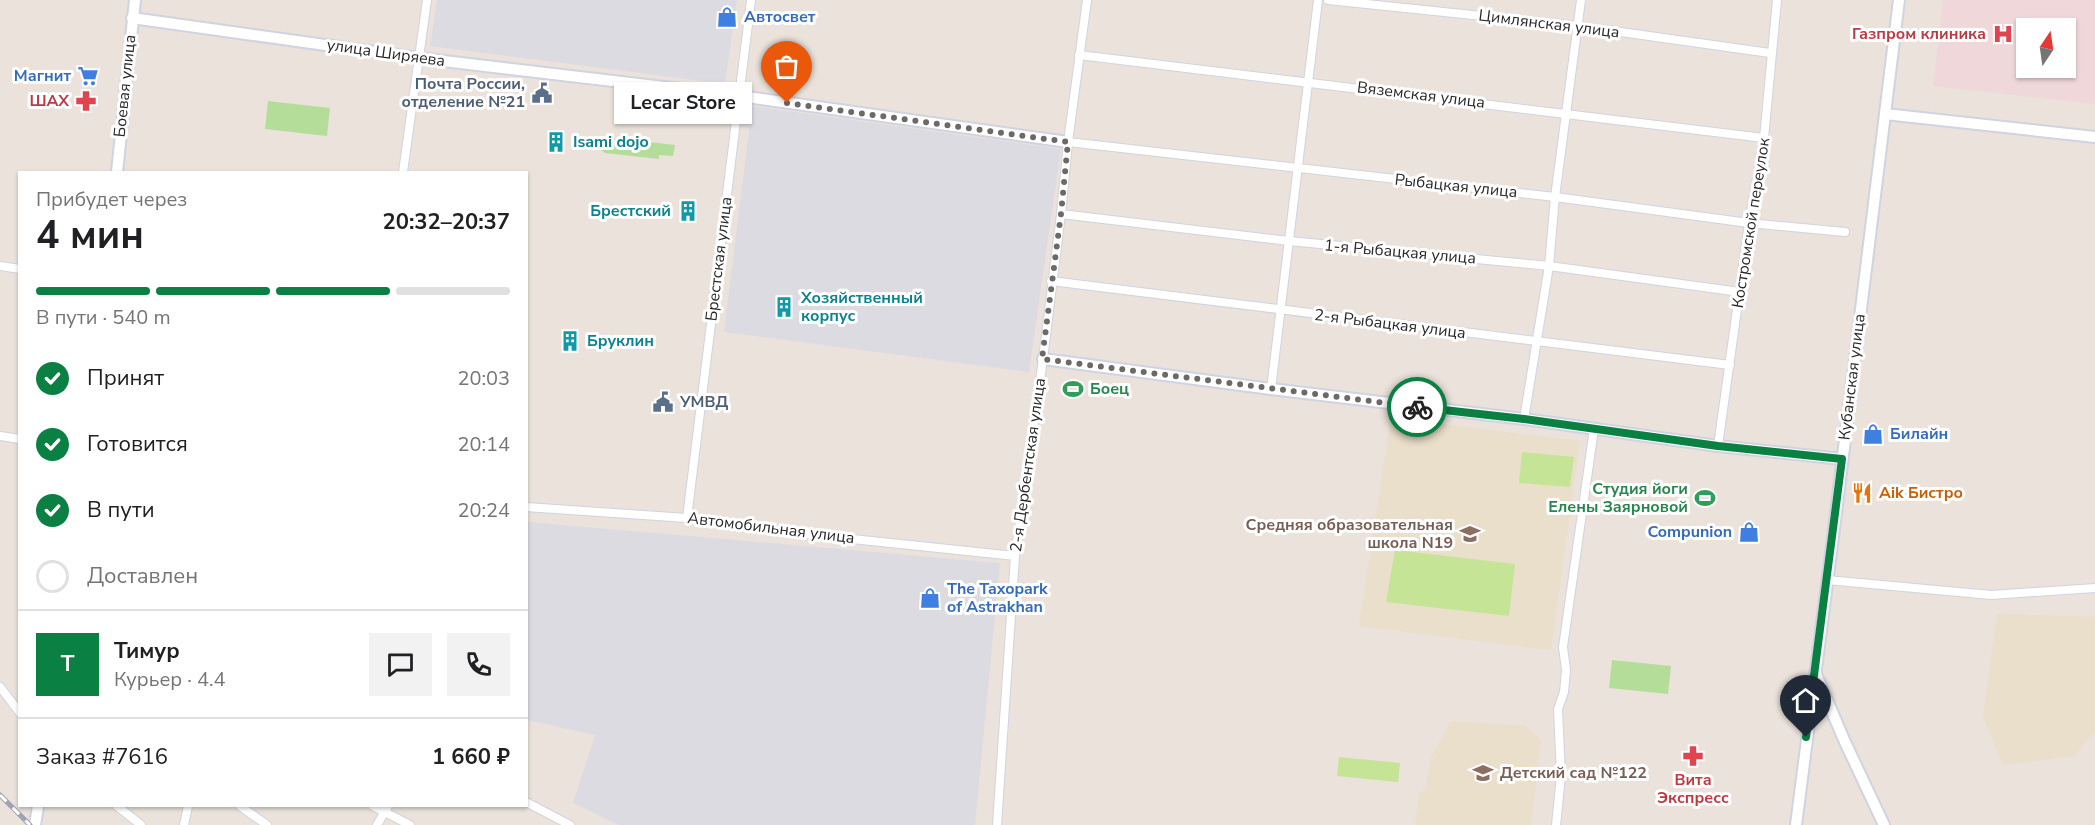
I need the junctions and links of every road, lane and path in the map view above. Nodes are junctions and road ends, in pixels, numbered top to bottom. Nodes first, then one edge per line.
1 (135, 0) edge
2 (427, 0) edge
3 (751, 0) edge
4 (1087, 0) edge
5 (1318, 0) edge
6 (1328, 0) edge
7 (1581, 0) edge
8 (1777, 0) edge
9 (1899, 0) edge
10 (132, 18) junction
11 (1578, 26) junction
12 (1770, 53) junction
13 (1078, 55) junction
14 (418, 58) junction
15 (1308, 81) junction
16 (740, 96) junction
17 (1568, 113) junction
18 (1885, 114) junction
19 (2095, 137) edge
20 (1764, 138) junction
21 (1068, 142) junction
22 (1298, 168) junction
23 (117, 171) edge
24 (403, 171) edge
25 (1556, 197) junction
26 (1061, 214) junction
27 (1749, 223) junction
28 (1845, 232) dead end
29 (1289, 241) junction
30 (0, 266) edge
31 (1549, 266) junction
32 (18, 269) edge
33 (1051, 281) junction
34 (1740, 292) junction
35 (1280, 311) junction
36 (1538, 342) junction
37 (1042, 359) junction
38 (1730, 365) junction
39 (1271, 389) junction
40 (1524, 419) junction
41 (1594, 429) junction
42 (0, 436) edge
43 (18, 439) edge
44 (1718, 446) junction
45 (1842, 459) junction
46 (528, 507) edge
47 (687, 518) junction
48 (1016, 556) junction
49 (1827, 580) junction
50 (2095, 588) edge
51 (1815, 672) junction
52 (0, 687) edge
53 (18, 710) edge
54 (528, 803) edge
55 (38, 807) edge
56 (118, 807) edge
57 (188, 807) edge
58 (241, 807) edge
59 (386, 809) edge
60 (35, 825) edge
61 (141, 825) edge
62 (184, 825) edge
63 (267, 825) edge
64 (377, 825) edge
65 (410, 825) edge
66 (570, 825) edge
67 (997, 825) edge
68 (1556, 825) edge
69 (1796, 825) edge
70 (1884, 825) edge

1 - 10 street, Боевая улица
2 - 14 street
3 - 16 street, Брестская улица
4 - 13 street, 2-я Дербентская улица
5 - 15 street
6 - 11 street, Цимлянская улица
7 - 11 street
8 - 12 street, Костромской переулок
9 - 18 street, Кубанская улица
10 - 14 street, улица Ширяева
10 - 23 street, Боевая улица
11 - 12 street, Цимлянская улица
11 - 17 street
12 - 20 street, Костромской переулок
13 - 15 street, Вяземская улица
13 - 21 street, 2-я Дербентская улица
14 - 16 street, улица Ширяева
14 - 24 street
15 - 17 street, Вяземская улица
15 - 22 street
16 - 21 street, улица Ширяева
16 - 47 street, Брестская улица
17 - 20 street, Вяземская улица
17 - 25 street
18 - 19 street
18 - 45 street, Кубанская улица
20 - 27 street, Костромской переулок
21 - 22 street, Рыбацкая улица
21 - 26 street, 2-я Дербентская улица
22 - 25 street, Рыбацкая улица
22 - 29 street
25 - 27 street, Рыбацкая улица
25 - 31 street
26 - 29 street, 1-я Рыбацкая улица
26 - 33 street, 2-я Дербентская улица
27 - 28 street, Рыбацкая улица
27 - 34 street, Костромской переулок
29 - 31 street, 1-я Рыбацкая улица
29 - 35 street
30 - 32 street
31 - 34 street, 1-я Рыбацкая улица
31 - 36 street
33 - 35 street, 2-я Рыбацкая улица
33 - 37 street, 2-я Дербентская улица
34 - 38 street, Костромской переулок
35 - 36 street, 2-я Рыбацкая улица
35 - 39 street
36 - 38 street, 2-я Рыбацкая улица
36 - 40 street
37 - 39 street
37 - 48 street, 2-я Дербентская улица
38 - 44 street, Костромской переулок
39 - 40 street
40 - 41 street
41 - 44 street
41 - 68 street
42 - 43 street
44 - 45 street
45 - 49 street, Кубанская улица
46 - 47 street, Автомобильная улица
47 - 48 street, Автомобильная улица
48 - 67 street, 2-я Дербентская улица
49 - 50 street
49 - 51 street, Кубанская улица
51 - 69 street, Кубанская улица
51 - 70 street
52 - 53 street
54 - 66 street
55 - 60 street
56 - 61 street
57 - 62 street
58 - 63 street
59 - 64 street
59 - 65 street

